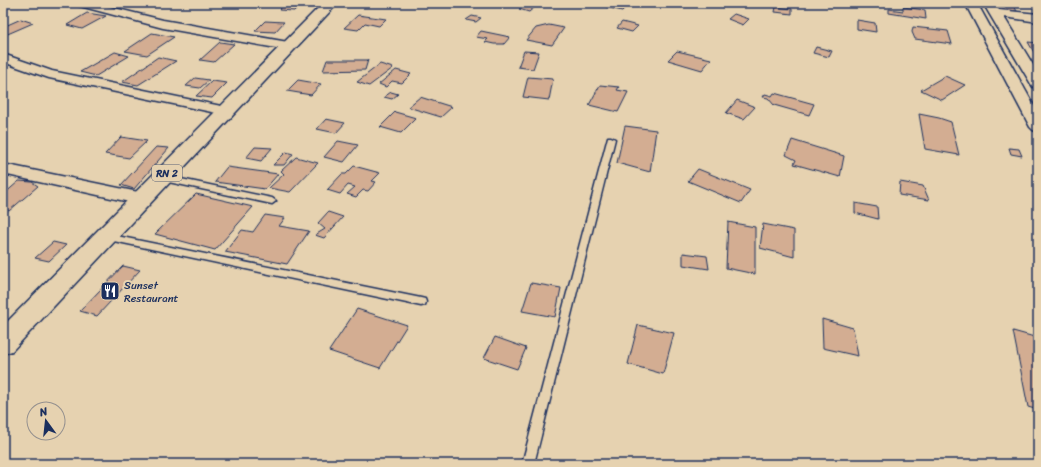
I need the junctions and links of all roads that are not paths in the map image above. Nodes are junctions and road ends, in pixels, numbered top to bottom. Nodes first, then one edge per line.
1 (80, 3) edge
2 (331, 3) edge
3 (971, 3) edge
4 (992, 8) edge
5 (1038, 18) edge
6 (288, 46) junction
7 (3, 58) edge
8 (1038, 84) edge
9 (226, 111) junction
10 (1038, 127) edge
11 (612, 139) dead end
12 (3, 169) edge
13 (162, 178) junction
14 (143, 199) junction
15 (272, 201) dead end
16 (107, 237) junction
17 (421, 302) dead end
18 (3, 344) edge
19 (528, 464) edge

1 - 6 street
2 - 6 highway, RN 2
3 - 10 street
4 - 5 street
4 - 8 street
6 - 9 highway, RN 2
7 - 9 street
9 - 13 highway, RN 2
11 - 19 lane
12 - 14 street
13 - 14 highway, RN 2
13 - 15 lane
14 - 16 highway, RN 2
16 - 17 lane
16 - 18 highway, RN 2

